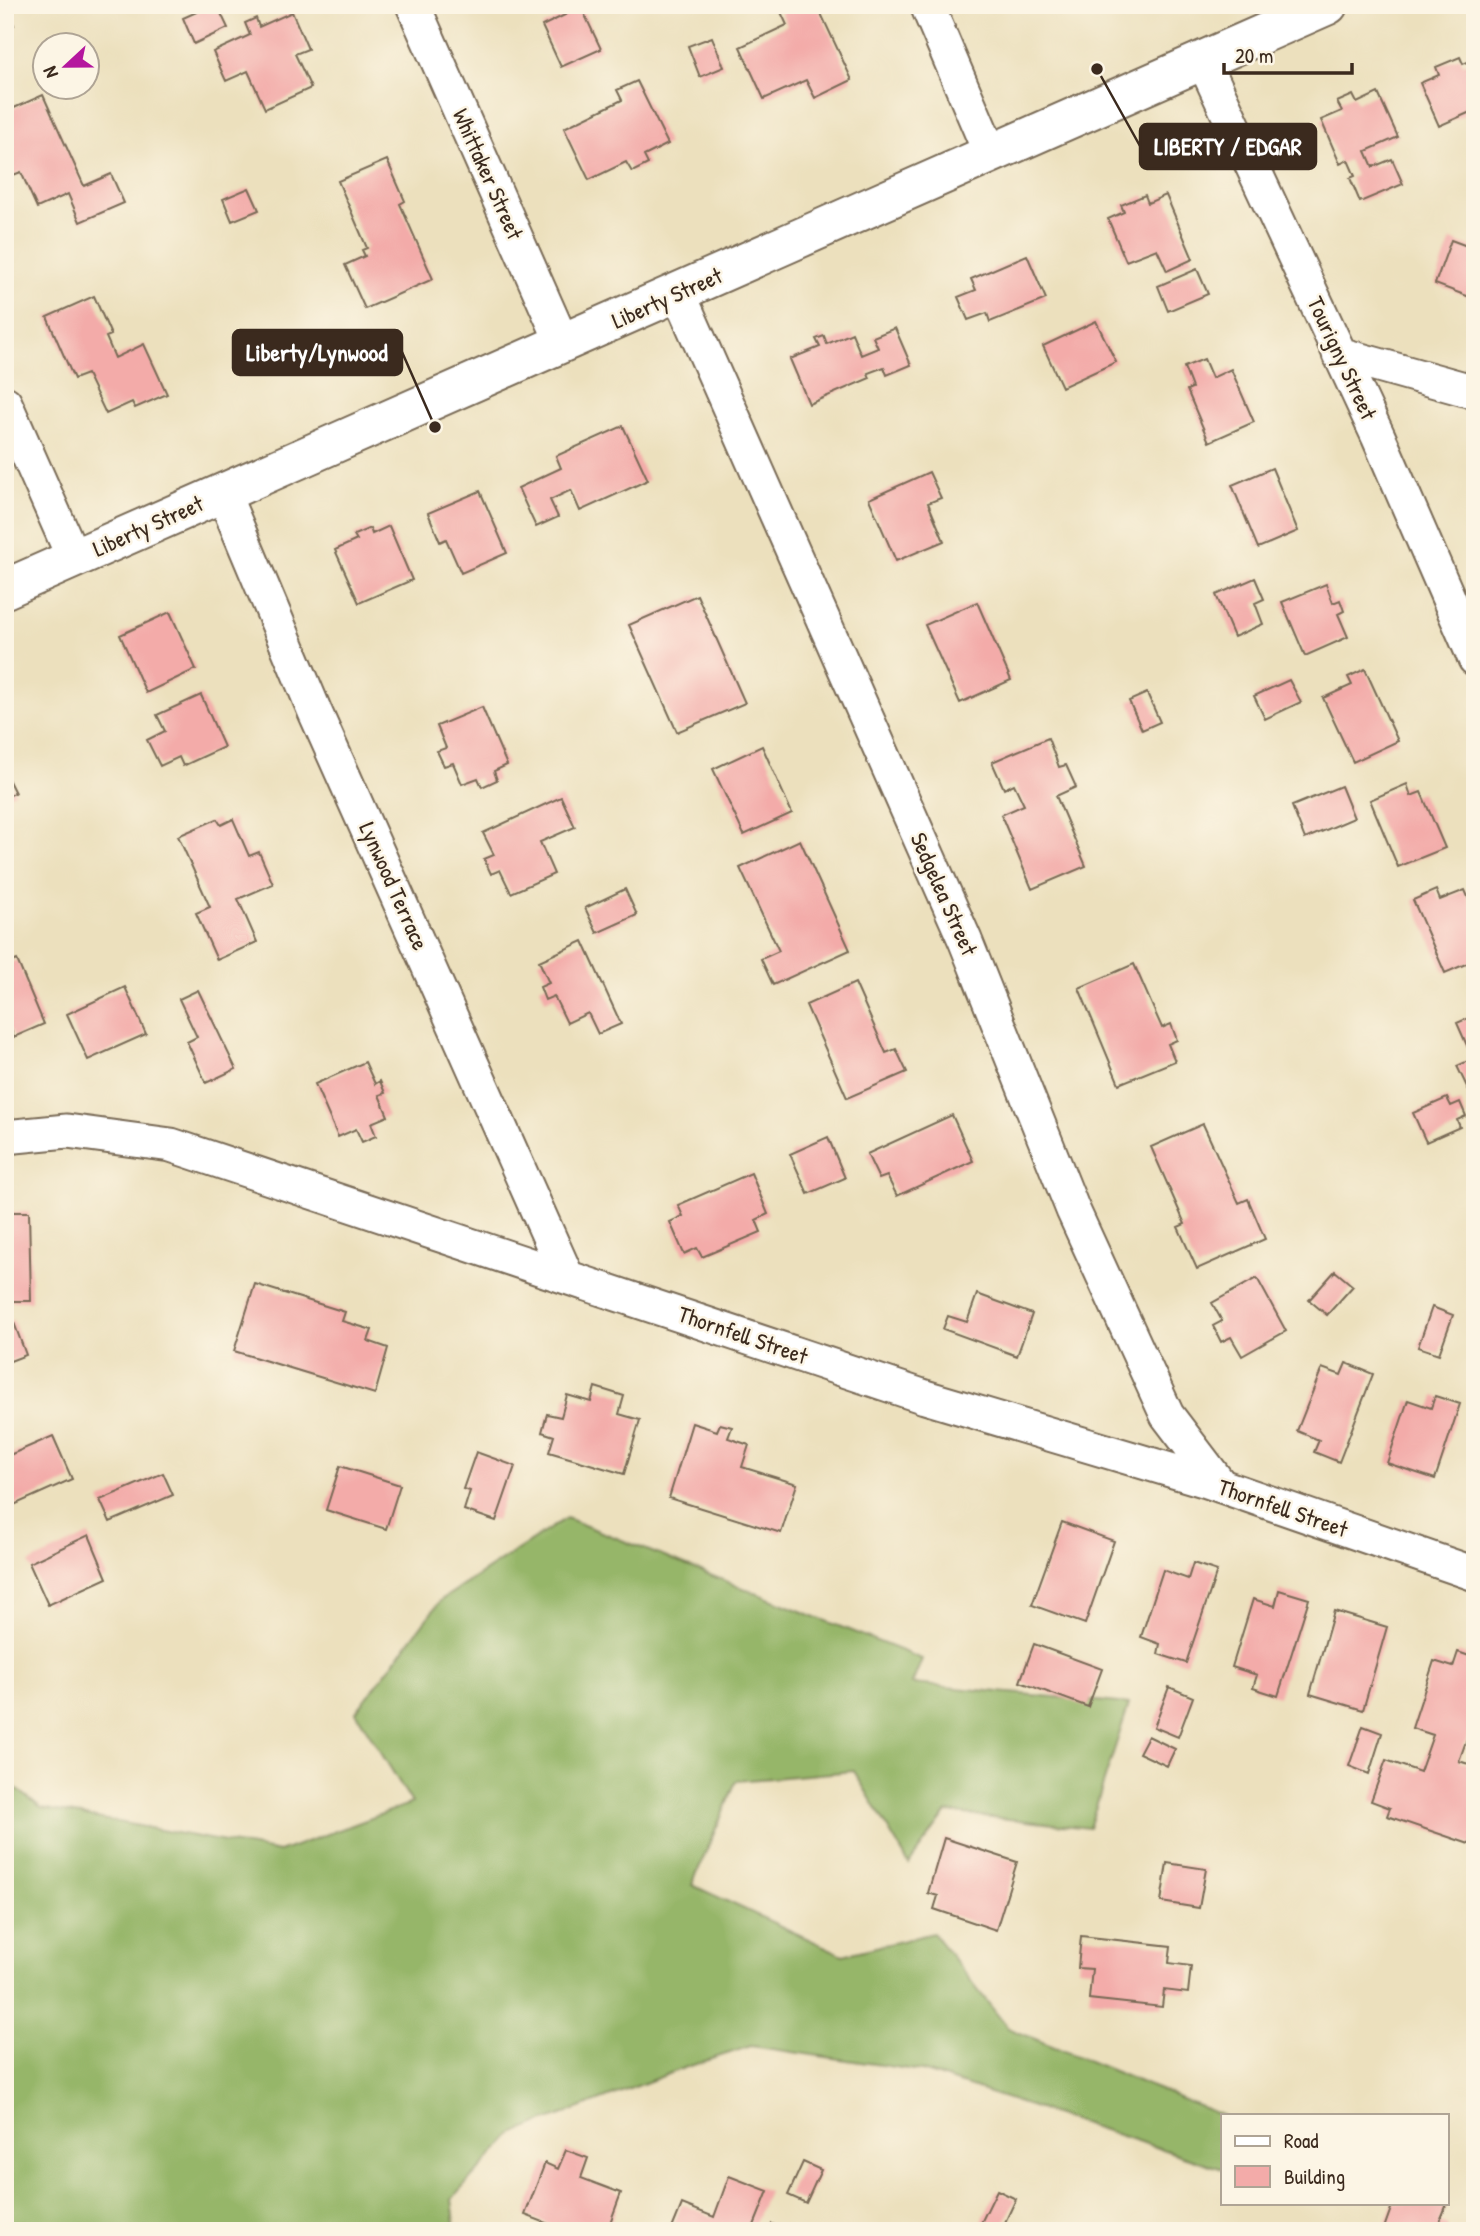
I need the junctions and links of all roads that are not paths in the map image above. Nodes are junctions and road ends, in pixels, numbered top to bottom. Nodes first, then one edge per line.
1 (413, 5) edge
2 (927, 5) edge
3 (1328, 5) edge
4 (1203, 61) junction
5 (991, 155) junction
6 (678, 292) junction
7 (563, 344) junction
8 (1339, 354) junction
9 (1475, 392) edge
10 (5, 403) edge
11 (223, 493) junction
12 (74, 559) junction
13 (5, 589) edge
14 (1475, 659) edge
15 (5, 1137) edge
16 (568, 1277) junction
17 (1222, 1486) junction
18 (1475, 1574) edge

1 - 7 street, Whittaker Street
2 - 5 street
3 - 4 main road, Liberty Street
4 - 5 main road, Liberty Street
4 - 8 street, Tourigny Street
5 - 6 main road, Liberty Street
6 - 7 main road, Liberty Street
6 - 17 street, Sedgelea Street
7 - 11 main road, Liberty Street
8 - 9 street
8 - 14 street, Tourigny Street
10 - 12 street
11 - 12 main road, Liberty Street
11 - 16 street, Lynwood Terrace
12 - 13 main road, Liberty Street
15 - 16 street, Thornfell Street
16 - 17 street, Thornfell Street
17 - 18 street, Thornfell Street

